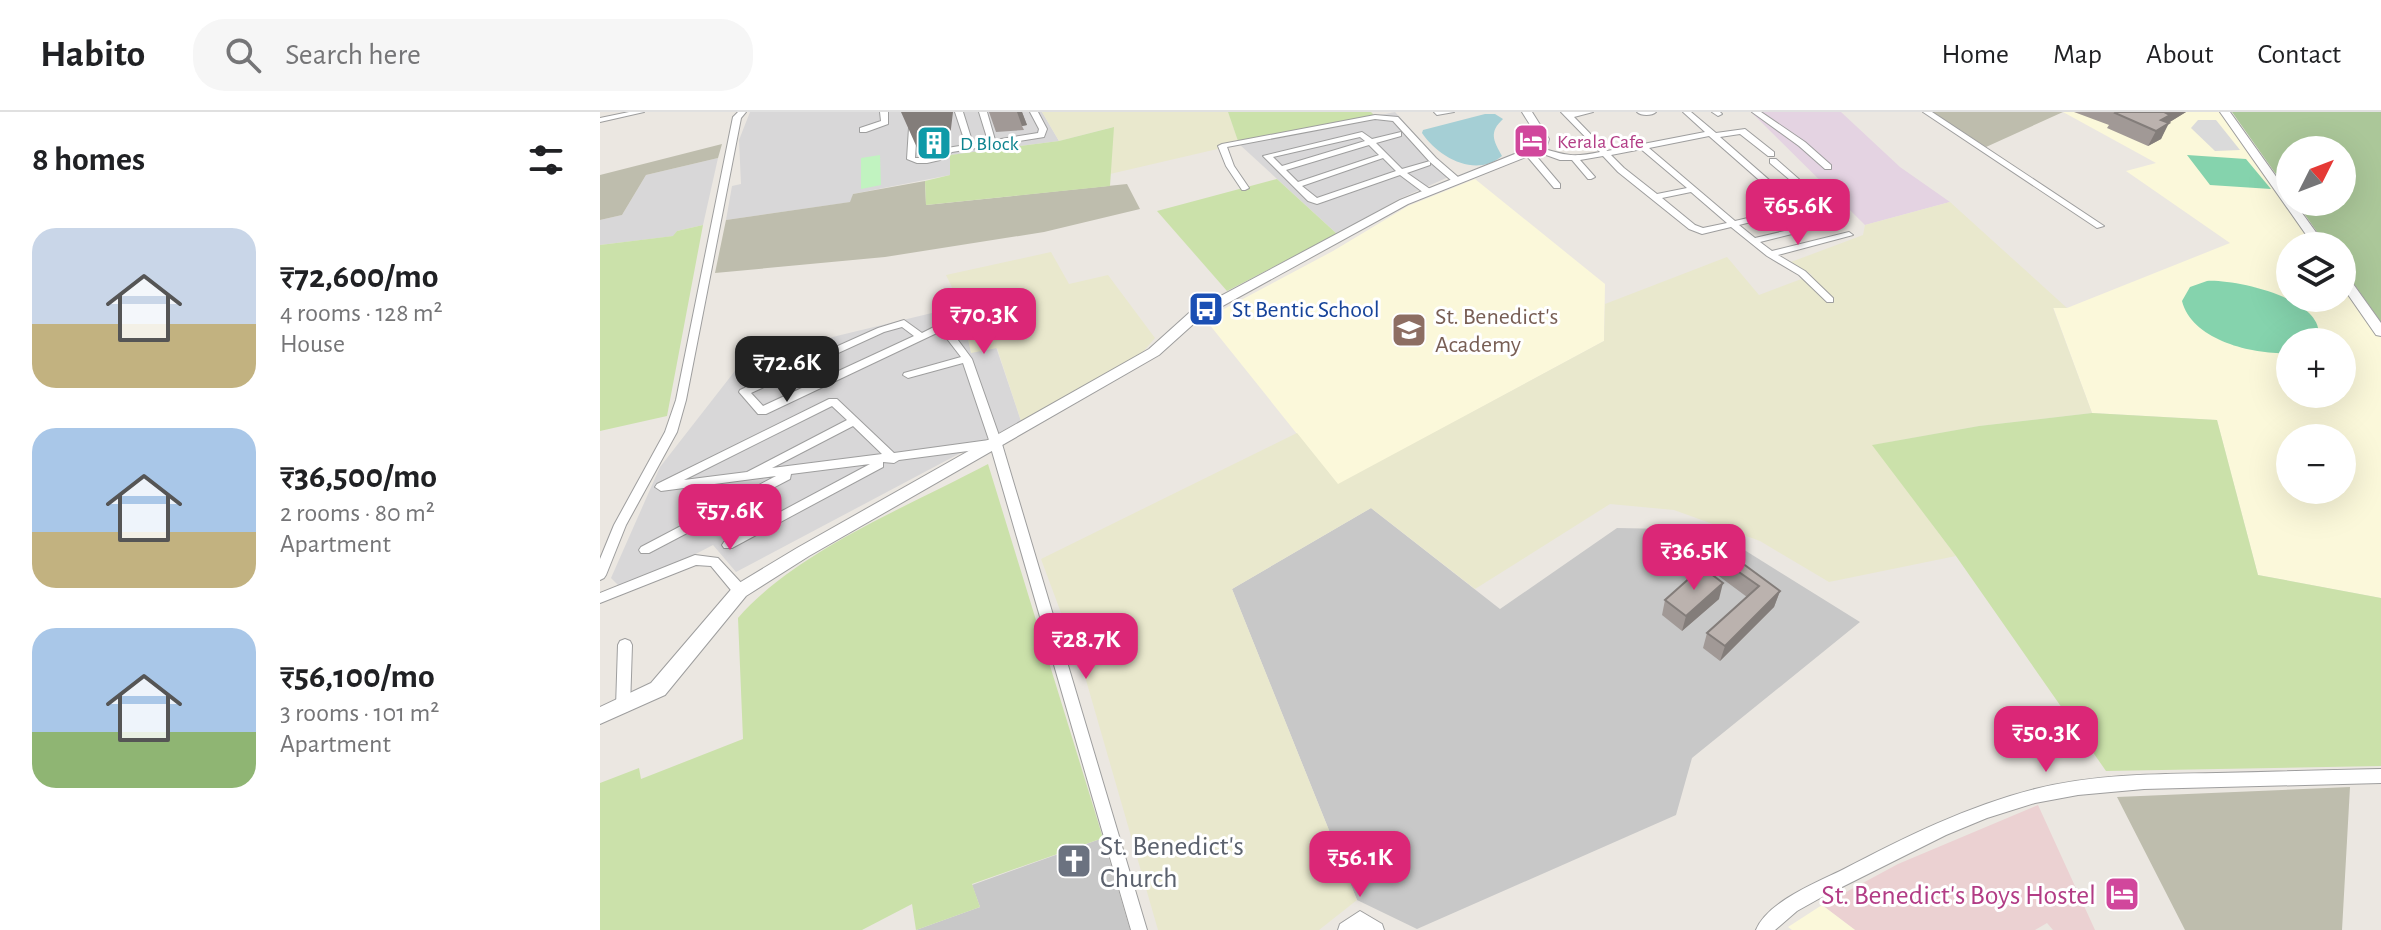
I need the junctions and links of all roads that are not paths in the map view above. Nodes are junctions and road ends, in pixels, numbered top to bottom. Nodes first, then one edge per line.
1 (640, 112) edge
2 (742, 112) edge
3 (884, 112) edge
4 (914, 112) edge
5 (959, 112) edge
6 (983, 112) edge
7 (1034, 112) edge
8 (1450, 112) edge
9 (1527, 112) edge
10 (1589, 112) edge
11 (1641, 112) edge
12 (1652, 112) edge
13 (1687, 112) edge
14 (1756, 112) edge
15 (1927, 112) edge
16 (2225, 112) edge
17 (1437, 113) edge
18 (1567, 114) edge
19 (600, 120) edge
20 (863, 130) dead end
21 (1398, 134) dead end
22 (1714, 134) junction
23 (1370, 142) junction
24 (992, 143) junction
25 (970, 147) junction
26 (1645, 148) junction
27 (1534, 151) junction
28 (1385, 155) junction
29 (1605, 155) junction
30 (1574, 158) junction
31 (1427, 163) dead end
32 (1828, 167) dead end
33 (1281, 169) junction
34 (1401, 172) junction
35 (1591, 177) dead end
36 (1455, 179) junction
37 (1296, 185) junction
38 (1557, 186) dead end
39 (1245, 188) dead end
40 (1694, 189) junction
41 (1427, 191) junction
42 (1656, 197) junction
43 (1796, 208) junction
44 (1836, 222) dead end
45 (1737, 224) junction
46 (2100, 226) dead end
47 (2310, 232) edge
48 (1849, 235) dead end
49 (1753, 241) junction
50 (1770, 254) junction
51 (2356, 297) edge
52 (1830, 300) dead end
53 (2381, 332) edge
54 (921, 337) junction
55 (967, 359) junction
56 (908, 375) dead end
57 (854, 421) junction
58 (996, 444) junction
59 (890, 460) junction
60 (792, 472) junction
61 (744, 478) junction
62 (728, 545) dead end
63 (645, 550) dead end
64 (600, 575) edge
65 (740, 591) junction
66 (600, 598) edge
67 (625, 645) dead end
68 (623, 707) junction
69 (600, 716) edge
70 (2381, 776) edge
71 (1139, 930) edge
72 (1346, 930) edge
73 (1376, 930) edge
74 (1764, 930) edge

1 - 19 street
2 - 64 street
3 - 20 street
4 - 25 street
5 - 25 street
6 - 24 street
7 - 24 street
8 - 17 street
9 - 27 street
10 - 18 street
11 - 12 street
13 - 22 street
14 - 32 street
15 - 46 street
16 - 47 street
18 - 29 street
21 - 23 street
22 - 26 street
22 - 43 street
22 - 43 street
23 - 28 street
23 - 33 street
23 - 33 street
24 - 25 street
26 - 29 street
26 - 40 street
27 - 30 street
27 - 36 street
27 - 38 street
28 - 34 street
28 - 37 street
29 - 30 street
29 - 42 street
30 - 35 street
31 - 34 street
33 - 37 street
34 - 37 street
34 - 41 street
36 - 39 street
36 - 41 street
40 - 42 street
40 - 45 street
41 - 58 street
42 - 45 street
43 - 45 street
44 - 49 street
45 - 49 street
48 - 50 street
49 - 50 street
50 - 52 street
51 - 53 street
54 - 54 street
54 - 55 street
55 - 56 street
55 - 58 street
57 - 59 street
57 - 61 street
57 - 61 street
58 - 59 street
58 - 65 street
58 - 71 street
59 - 60 street
59 - 62 street
60 - 61 street
60 - 63 street
65 - 66 street
65 - 68 street
67 - 68 street
68 - 69 street
70 - 74 street
72 - 73 street

